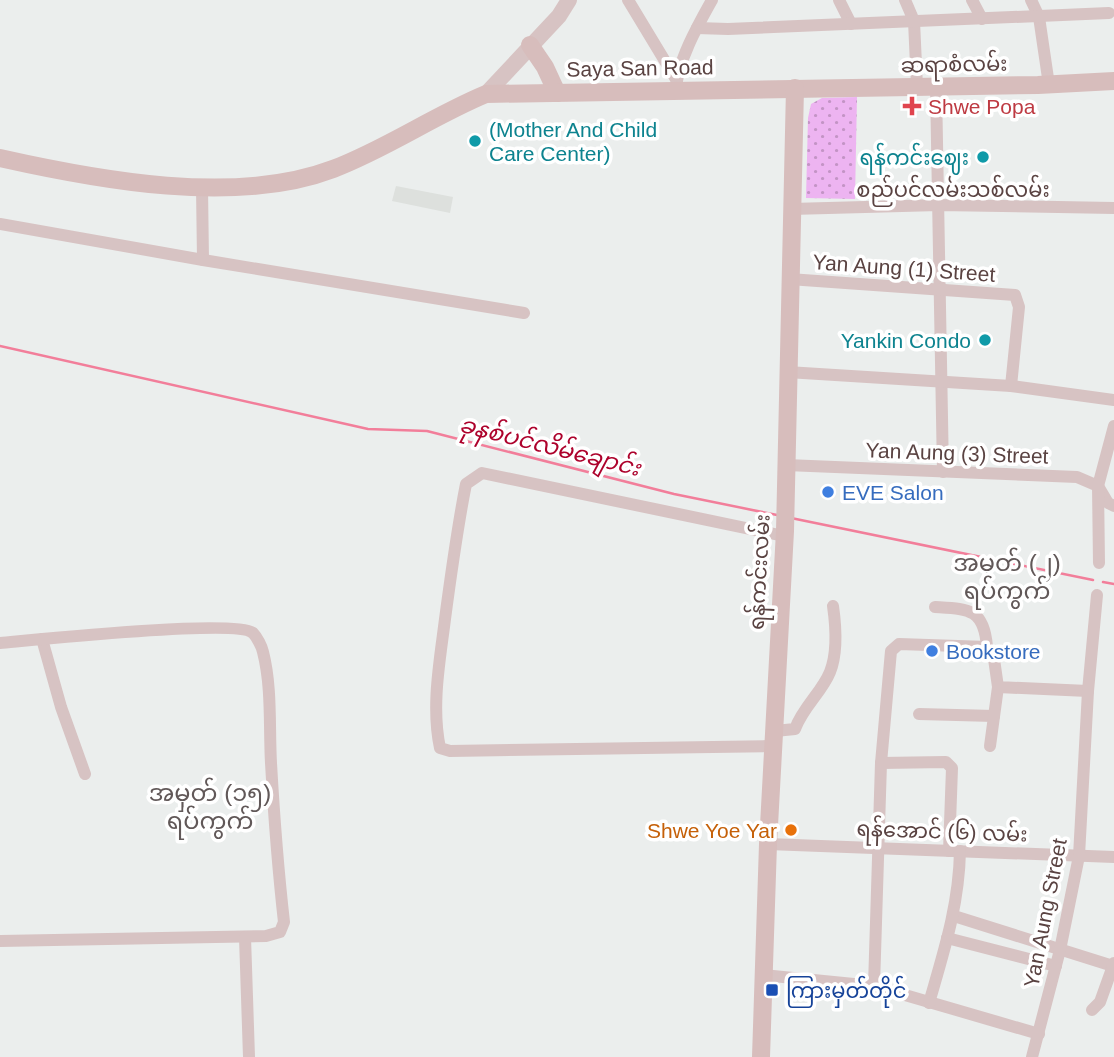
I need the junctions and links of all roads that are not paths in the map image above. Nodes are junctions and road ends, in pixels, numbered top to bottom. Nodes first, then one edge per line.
1 (569, 0) edge
2 (628, 0) edge
3 (712, 0) edge
4 (839, 0) edge
5 (905, 0) edge
6 (972, 0) edge
7 (1031, 0) edge
8 (1109, 13) dead end
9 (1039, 17) junction
10 (982, 19) junction
11 (914, 22) junction
12 (850, 24) junction
13 (696, 28) junction
14 (530, 45) junction
15 (1114, 81) edge
16 (677, 85) junction
17 (1049, 85) junction
18 (917, 87) junction
19 (936, 87) junction
20 (795, 88) junction
21 (556, 93) junction
22 (486, 94) junction
23 (0, 158) edge
24 (202, 187) junction
25 (939, 205) junction
26 (1114, 208) edge
27 (791, 209) junction
28 (0, 224) edge
29 (203, 260) junction
30 (789, 279) junction
31 (940, 289) junction
32 (524, 313) dead end
33 (787, 372) junction
34 (941, 381) junction
35 (1011, 386) junction
36 (1114, 400) edge
37 (1114, 426) edge
38 (786, 465) junction
39 (943, 472) junction
40 (1098, 486) junction
41 (1114, 506) edge
42 (785, 524) junction
43 (1099, 563) dead end
44 (1097, 595) dead end
45 (833, 606) dead end
46 (935, 607) dead end
47 (42, 639) junction
48 (0, 643) edge
49 (987, 647) junction
50 (998, 687) junction
51 (1088, 691) junction
52 (919, 714) dead end
53 (994, 716) junction
54 (774, 738) junction
55 (990, 746) dead end
56 (881, 763) junction
57 (85, 774) dead end
58 (768, 844) junction
59 (878, 848) junction
60 (955, 851) junction
61 (1079, 856) junction
62 (1114, 857) edge
63 (954, 916) junction
64 (246, 937) junction
65 (947, 938) junction
66 (0, 941) edge
67 (1060, 950) junction
68 (1114, 964) edge
69 (1056, 966) junction
70 (763, 975) junction
71 (874, 986) junction
72 (929, 1003) junction
73 (1092, 1010) dead end
74 (1038, 1034) junction
75 (249, 1057) edge
76 (761, 1057) edge
77 (1032, 1057) edge

1 - 14 street
2 - 16 street
3 - 13 street
4 - 12 street
5 - 11 street
6 - 10 street
7 - 9 street
8 - 9 street
9 - 10 street
9 - 17 street
10 - 11 street
11 - 12 street
11 - 18 street
12 - 13 street
13 - 16 street
14 - 21 main road
14 - 22 street
15 - 17 main road, ဆရာစံလမ်း
16 - 20 main road, Saya San Road
16 - 21 main road, Saya San Road
17 - 19 main road, ဆရာစံလမ်း
18 - 19 main road, ဆရာစံလမ်း
18 - 20 main road, ဆရာစံလမ်း
19 - 25 street
20 - 27 main road, ရန်ကင်းလမ်း
21 - 22 main road, Saya San Road
22 - 24 main road
23 - 24 main road
24 - 29 street
25 - 26 street, စည်ပင်လမ်းသစ်လမ်း
25 - 27 street, စည်ပင်လမ်းသစ်လမ်း
25 - 31 street
27 - 30 main road, ရန်ကင်းလမ်း
28 - 29 street
29 - 32 street
30 - 31 street, Yan Aung (1) Street
30 - 33 main road, ရန်ကင်းလမ်း
31 - 34 street
31 - 35 street, Yan Aung (1) Street
33 - 34 street
33 - 38 main road, ရန်ကင်းလမ်း
34 - 35 street
34 - 39 street
35 - 36 street
37 - 40 street
38 - 39 street, Yan Aung (3) Street
38 - 42 main road, ရန်ကင်းလမ်း
39 - 40 street, Yan Aung (3) Street
40 - 41 street
40 - 43 street
42 - 54 main road, ရန်ကင်းလမ်း
42 - 54 street
44 - 51 street, Yan Aung Street
45 - 54 street
46 - 49 street
47 - 48 street
47 - 57 street
47 - 64 street
49 - 50 street
49 - 56 street
50 - 51 street
50 - 53 street
51 - 61 street, Yan Aung Street
52 - 53 street
53 - 55 street
54 - 58 main road, ရန်ကင်းလမ်း
56 - 59 street
56 - 60 street
58 - 59 street, ရန်အောင် (၆) လမ်း
58 - 70 main road, ရန်ကင်းလမ်း
59 - 60 street, ရန်အောင် (၆) လမ်း
59 - 71 street
60 - 61 street, ရန်အောင် (၆) လမ်း
60 - 63 street
61 - 62 street, ရန်အောင် (၆) လမ်း
61 - 67 street, Yan Aung Street
63 - 65 street
63 - 67 street
64 - 66 street
64 - 75 street
65 - 69 street
65 - 72 street
67 - 68 street
67 - 69 street, Yan Aung Street
68 - 73 street
69 - 74 street, Yan Aung Street
70 - 71 street
70 - 76 main road, ရန်ကင်းလမ်း
71 - 72 street
72 - 74 street
74 - 77 street, Yan Aung Street

